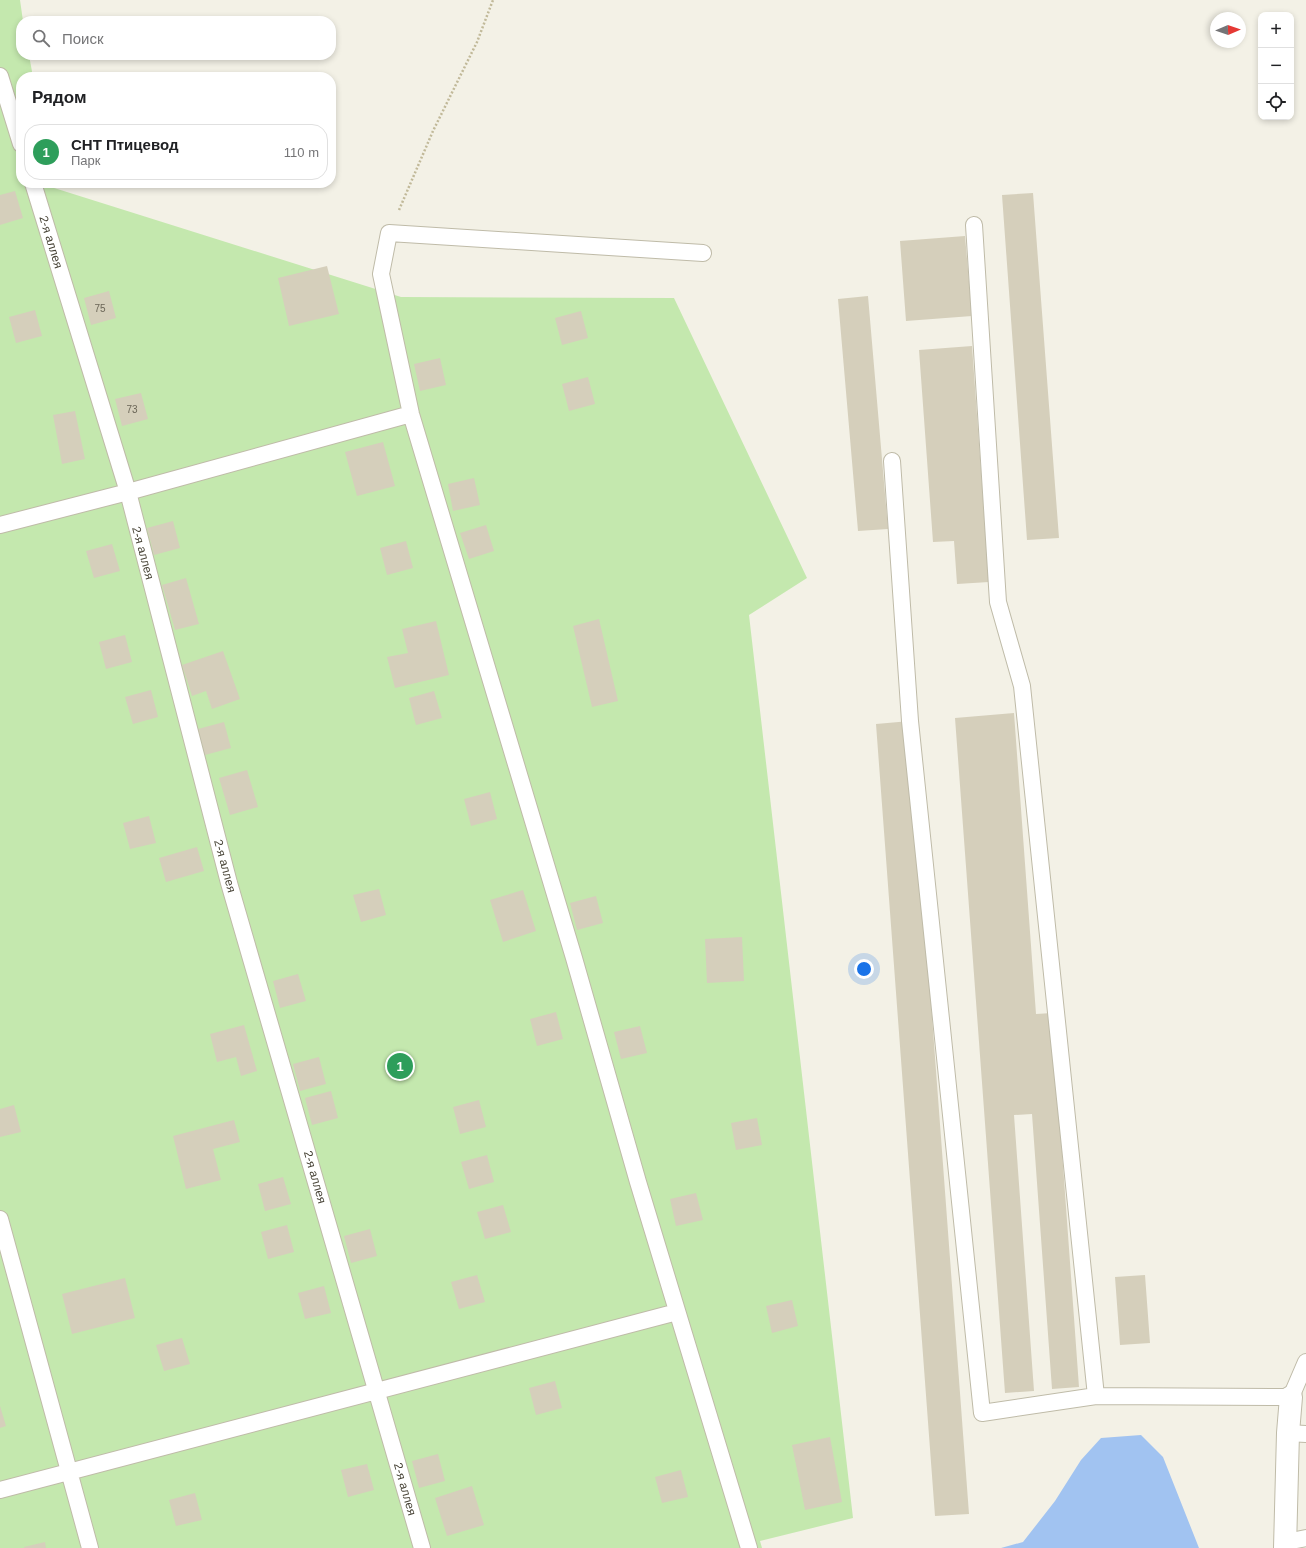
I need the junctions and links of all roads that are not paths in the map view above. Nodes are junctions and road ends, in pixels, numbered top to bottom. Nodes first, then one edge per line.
1 (0, 76) edge
2 (16, 128) edge
3 (35, 188) edge
4 (974, 226) dead end
5 (703, 253) dead end
6 (411, 414) junction
7 (892, 461) dead end
8 (128, 492) junction
9 (0, 525) edge
10 (0, 1219) edge
11 (677, 1312) junction
12 (1306, 1362) edge
13 (377, 1390) junction
14 (1096, 1396) junction
15 (1292, 1397) junction
16 (1297, 1434) edge
17 (68, 1471) junction
18 (0, 1490) edge
19 (1292, 1543) edge
20 (90, 1548) edge
21 (422, 1548) edge
22 (749, 1548) edge

1 - 2 lane
3 - 8 lane, 2-я аллея
4 - 14 lane
5 - 6 lane
6 - 8 lane
6 - 11 lane
7 - 14 lane
8 - 9 lane
8 - 13 lane, 2-я аллея
10 - 17 lane
11 - 13 lane
11 - 22 lane
12 - 15 lane
13 - 17 lane
13 - 21 lane, 2-я аллея
14 - 15 lane
15 - 16 street
16 - 19 street
17 - 18 lane
17 - 20 lane

